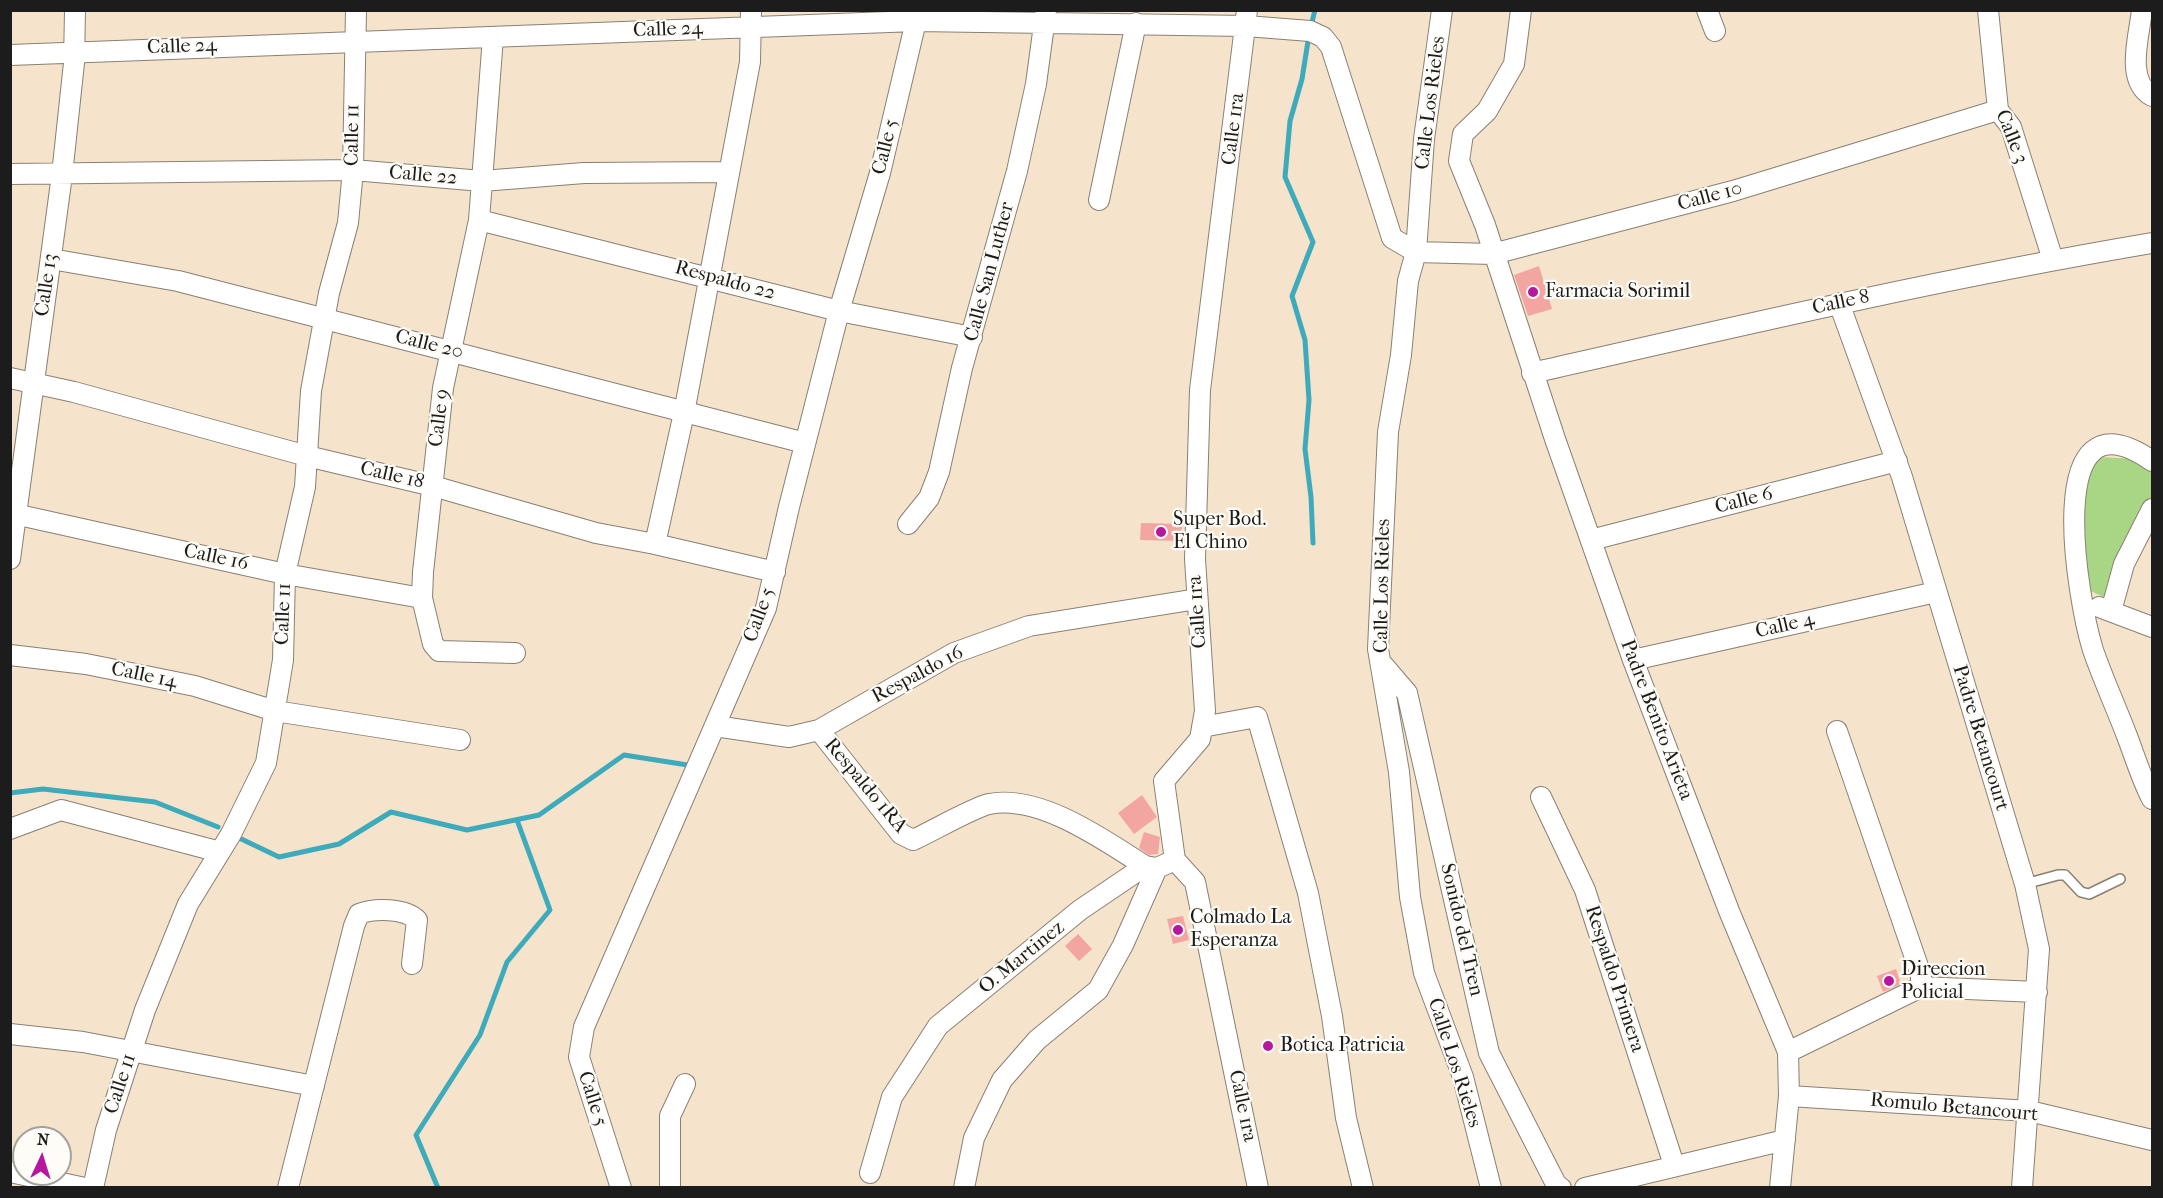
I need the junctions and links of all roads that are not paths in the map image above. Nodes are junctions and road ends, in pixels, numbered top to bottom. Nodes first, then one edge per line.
1 (75, 10) edge
2 (356, 10) edge
3 (1442, 10) edge
4 (1521, 10) edge
5 (1707, 10) edge
6 (1988, 10) edge
7 (2142, 10) edge
8 (1044, 16) edge
9 (1246, 18) edge
10 (750, 19) edge
11 (916, 21) junction
12 (1136, 23) junction
13 (1715, 31) dead end
14 (493, 37) junction
15 (355, 40) junction
16 (74, 51) junction
17 (10, 55) edge
18 (2152, 96) edge
19 (1998, 110) junction
20 (353, 170) junction
21 (728, 172) junction
22 (10, 174) edge
23 (62, 176) junction
24 (482, 181) junction
25 (1099, 200) dead end
26 (479, 219) junction
27 (2152, 243) edge
28 (1416, 252) junction
29 (1492, 254) junction
30 (51, 260) junction
31 (2053, 260) junction
32 (710, 276) junction
33 (1839, 303) junction
34 (839, 311) junction
35 (326, 319) junction
36 (972, 337) junction
37 (450, 351) junction
38 (1532, 373) junction
39 (10, 378) edge
40 (34, 383) junction
41 (684, 413) junction
42 (805, 443) junction
43 (307, 456) junction
44 (1897, 461) junction
45 (2152, 461) edge
46 (433, 486) junction
47 (2152, 509) edge
48 (14, 513) edge
49 (908, 524) dead end
50 (1591, 540) junction
51 (655, 544) junction
52 (10, 559) edge
53 (775, 572) junction
54 (285, 573) junction
55 (1936, 592) junction
56 (422, 598) junction
57 (1197, 599) junction
58 (2082, 601) junction
59 (2111, 611) junction
60 (2152, 627) edge
61 (515, 653) dead end
62 (10, 655) edge
63 (1633, 660) junction
64 (1383, 665) junction
65 (274, 711) junction
66 (714, 726) junction
67 (1202, 727) junction
68 (819, 730) junction
69 (1837, 731) dead end
70 (460, 740) dead end
71 (1541, 797) dead end
72 (2152, 800) edge
73 (10, 829) edge
74 (220, 852) junction
75 (1159, 865) junction
76 (2120, 879) dead end
77 (2025, 884) junction
78 (412, 964) dead end
79 (1921, 987) junction
80 (2037, 992) junction
81 (10, 1034) edge
82 (132, 1051) junction
83 (1788, 1052) junction
84 (685, 1084) dead end
85 (314, 1086) junction
86 (1789, 1096) junction
87 (2029, 1112) junction
88 (1785, 1140) junction
89 (2152, 1140) edge
90 (1674, 1165) junction
91 (10, 1172) edge
92 (870, 1173) dead end
93 (85, 1188) edge
94 (93, 1188) edge
95 (288, 1188) edge
96 (621, 1188) edge
97 (670, 1188) edge
98 (964, 1188) edge
99 (1258, 1188) edge
100 (1363, 1188) edge
101 (1491, 1188) edge
102 (1561, 1188) edge
103 (1585, 1188) edge
104 (1780, 1188) edge
105 (2022, 1188) edge

1 - 16 street, Calle 13
2 - 15 street, Calle 11
3 - 28 street, Calle Los Rieles
4 - 29 street, Padre Benito Arieta
5 - 13 street
6 - 19 street, Calle 3
7 - 18 street
8 - 11 street, Calle 24
8 - 12 street, Calle 24
8 - 36 street, Calle San Luther
9 - 12 street, Calle 24
9 - 28 street, Calle 24
9 - 57 street, Calle 1ra
10 - 11 street, Calle 24
10 - 14 street, Calle 24
10 - 21 street
11 - 34 street, Calle 5
12 - 25 street
14 - 15 street, Calle 24
14 - 24 street, Calle 9
15 - 16 street, Calle 24
15 - 20 street, Calle 11
16 - 17 street, Calle 24
16 - 23 street, Calle 13
19 - 29 street, Calle 10
19 - 31 street, Calle 3
20 - 23 street, Calle 22
20 - 24 street, Calle 22
20 - 35 street, Calle 11
21 - 24 street, Calle 22
21 - 32 street
22 - 23 street, Calle 22
23 - 30 street, Calle 13
24 - 26 street, Calle 9
26 - 32 street, Respaldo 22
26 - 37 street, Calle 9
27 - 31 street, Calle 8
28 - 29 street, Calle 10
28 - 64 street, Calle Los Rieles
29 - 38 street, Padre Benito Arieta
30 - 35 street, Calle 20
30 - 40 street, Calle 13
31 - 33 street, Calle 8
32 - 34 street, Respaldo 22
32 - 41 street
33 - 38 street, Calle 8
33 - 44 street, Padre Betancourt
34 - 36 street, Respaldo 22
34 - 42 street, Calle 5
35 - 37 street, Calle 20
35 - 43 street, Calle 11
36 - 49 street, Calle San Luther
37 - 41 street, Calle 20
37 - 46 street, Calle 9
38 - 50 street, Padre Benito Arieta
39 - 40 street, Calle 18
40 - 43 street, Calle 18
40 - 48 street, Calle 13
41 - 42 street, Calle 20
41 - 51 street
42 - 53 street, Calle 5
43 - 46 street, Calle 18
43 - 54 street, Calle 11
44 - 50 street, Calle 6
44 - 55 street, Padre Betancourt
45 - 58 street
46 - 51 street, Calle 18
46 - 56 street, Calle 9
47 - 59 street
48 - 52 street, Calle 13
48 - 54 street, Calle 16
50 - 63 street, Padre Benito Arieta
51 - 53 street, Calle 18
53 - 66 street, Calle 5
54 - 56 street, Calle 16
54 - 65 street, Calle 11
55 - 63 street, Calle 4
55 - 77 street, Padre Betancourt
56 - 61 street, Calle 9
57 - 67 street, Calle 1ra
57 - 68 street, Respaldo 16
58 - 59 street
58 - 72 street
59 - 60 street
62 - 65 street, Calle 14
63 - 83 street, Padre Benito Arieta
64 - 101 street, Calle Los Rieles
64 - 102 street, Sonido del Tren
65 - 70 street, Calle 14
65 - 74 street, Calle 11
66 - 68 street, Respaldo 16
66 - 96 street, Calle 5
67 - 75 street, Calle 1ra
67 - 100 street
68 - 75 street, Respaldo 1RA
69 - 79 street
71 - 90 street, Respaldo Primera
73 - 74 street
74 - 82 street, Calle 11
75 - 92 street, O. Martinez
75 - 98 street
75 - 99 street, Calle 1ra
76 - 77 lane
77 - 80 street, Padre Betancourt
78 - 85 street
79 - 80 street
79 - 83 street
80 - 87 street, Padre Betancourt
81 - 82 street
82 - 85 street
82 - 94 street, Calle 11
83 - 86 street, Padre Benito Arieta
84 - 97 street
85 - 95 street
86 - 87 street, Romulo Betancourt
86 - 88 street, Padre Benito Arieta
87 - 89 street, Romulo Betancourt
87 - 105 street, Padre Betancourt
88 - 90 street
88 - 104 street, Padre Benito Arieta
90 - 103 street
91 - 93 street

